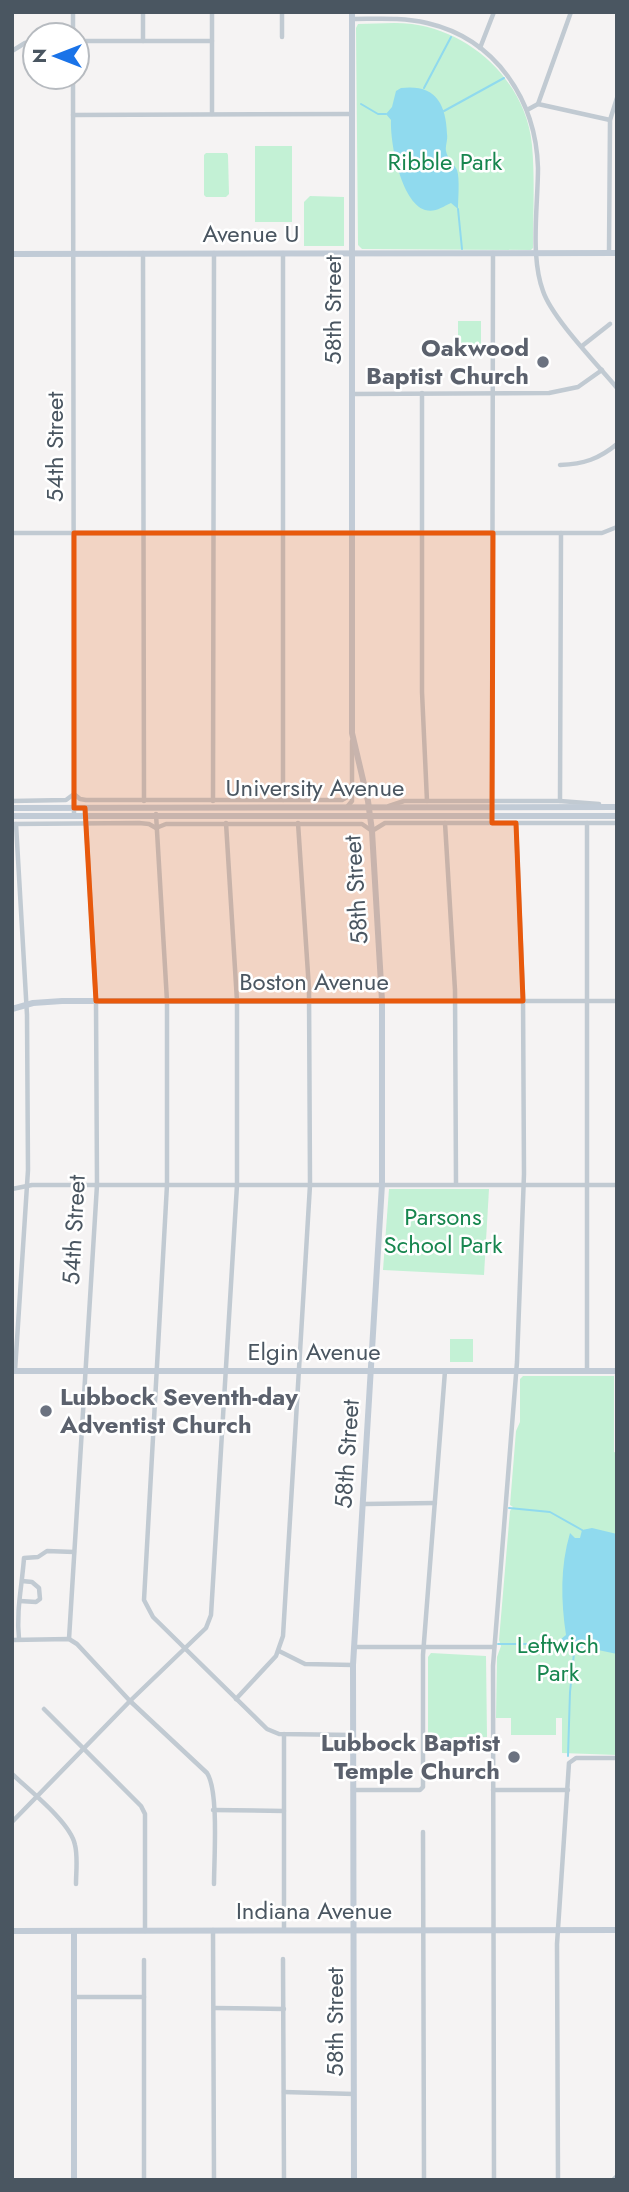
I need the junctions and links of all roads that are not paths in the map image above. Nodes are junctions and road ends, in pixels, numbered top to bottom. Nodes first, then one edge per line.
1 (143, 12) edge
2 (212, 12) edge
3 (282, 12) edge
4 (423, 12) edge
5 (494, 12) edge
6 (571, 12) edge
7 (352, 16) edge
8 (423, 22) junction
9 (282, 37) dead end
10 (91, 41) edge
11 (143, 41) junction
12 (212, 41) junction
13 (480, 48) junction
14 (74, 91) edge
15 (617, 98) edge
16 (538, 104) junction
17 (527, 110) junction
18 (212, 114) junction
19 (352, 114) junction
20 (74, 115) junction
21 (610, 120) junction
22 (143, 253) junction
23 (214, 253) junction
24 (282, 253) junction
25 (353, 253) junction
26 (493, 253) junction
27 (538, 253) junction
28 (613, 253) edge
29 (12, 254) edge
30 (73, 254) junction
31 (610, 324) dead end
32 (582, 346) junction
33 (602, 370) junction
34 (617, 388) edge
35 (422, 393) junction
36 (352, 394) junction
37 (493, 394) junction
38 (617, 444) edge
39 (561, 465) dead end
40 (617, 527) edge
41 (12, 533) edge
42 (74, 533) junction
43 (144, 533) junction
44 (213, 533) junction
45 (283, 533) junction
46 (352, 533) junction
47 (422, 533) junction
48 (493, 533) junction
49 (561, 533) junction
50 (352, 733) junction
51 (351, 792) junction
52 (74, 794) junction
53 (283, 800) junction
54 (12, 801) edge
55 (144, 801) junction
56 (427, 801) junction
57 (492, 801) junction
58 (561, 801) junction
59 (213, 802) junction
60 (607, 806) junction
61 (347, 807) junction
62 (385, 807) junction
63 (617, 807) edge
64 (12, 808) edge
65 (74, 808) junction
66 (156, 808) junction
67 (369, 808) junction
68 (74, 816) junction
69 (156, 816) junction
70 (370, 816) junction
71 (617, 816) edge
72 (13, 821) edge
73 (86, 823) junction
74 (226, 823) junction
75 (298, 823) junction
76 (445, 823) junction
77 (516, 823) junction
78 (587, 823) junction
79 (617, 823) edge
80 (156, 828) junction
81 (372, 831) junction
82 (167, 1001) junction
83 (237, 1001) junction
84 (309, 1001) junction
85 (382, 1001) junction
86 (456, 1001) junction
87 (523, 1001) junction
88 (587, 1001) junction
89 (617, 1001) edge
90 (96, 1002) junction
91 (26, 1004) junction
92 (12, 1009) edge
93 (382, 1184) junction
94 (456, 1184) junction
95 (523, 1184) junction
96 (27, 1185) junction
97 (97, 1185) junction
98 (167, 1185) junction
99 (237, 1185) junction
100 (310, 1185) junction
101 (587, 1185) junction
102 (617, 1185) edge
103 (12, 1189) edge
104 (13, 1371) edge
105 (85, 1371) junction
106 (156, 1371) junction
107 (227, 1371) junction
108 (298, 1371) junction
109 (372, 1371) junction
110 (445, 1371) junction
111 (516, 1371) junction
112 (587, 1371) junction
113 (617, 1371) edge
114 (435, 1503) junction
115 (364, 1504) junction
116 (74, 1552) junction
117 (23, 1581) junction
118 (20, 1601) junction
119 (19, 1639) junction
120 (69, 1639) junction
121 (12, 1640) edge
122 (354, 1647) junction
123 (424, 1647) junction
124 (494, 1647) junction
125 (185, 1648) junction
126 (279, 1651) junction
127 (353, 1665) junction
128 (236, 1699) junction
129 (130, 1701) junction
130 (44, 1709) dead end
131 (284, 1734) junction
132 (353, 1735) junction
133 (84, 1749) junction
134 (617, 1758) edge
135 (12, 1774) edge
136 (353, 1790) junction
137 (493, 1790) junction
138 (568, 1790) junction
139 (36, 1798) junction
140 (213, 1811) junction
141 (284, 1811) junction
142 (12, 1822) edge
143 (423, 1832) dead end
144 (76, 1884) dead end
145 (214, 1884) dead end
146 (213, 1930) junction
147 (284, 1930) junction
148 (354, 1930) junction
149 (423, 1930) junction
150 (493, 1930) junction
151 (558, 1930) junction
152 (617, 1930) edge
153 (12, 1931) edge
154 (74, 1931) junction
155 (145, 1931) junction
156 (283, 1959) dead end
157 (144, 1960) dead end
158 (74, 1997) junction
159 (144, 1997) junction
160 (214, 2008) junction
161 (284, 2009) junction
162 (284, 2092) junction
163 (354, 2094) junction
164 (617, 2176) edge
165 (74, 2180) edge
166 (144, 2180) edge
167 (214, 2180) edge
168 (284, 2180) edge
169 (354, 2180) edge
170 (424, 2180) edge
171 (494, 2180) edge
172 (558, 2180) edge
173 (613, 2180) edge

1 - 11 street
2 - 12 street
3 - 9 street
4 - 8 street
5 - 13 street
6 - 16 street
7 - 8 street
7 - 19 street, 58th Street
8 - 13 street
10 - 11 street
11 - 12 street
12 - 18 street
13 - 17 street
14 - 20 street, 54th Street
15 - 21 street
16 - 17 street
16 - 21 street
17 - 27 street
18 - 19 street
18 - 20 street
19 - 25 street, 58th Street
20 - 30 street, 54th Street
21 - 28 street
22 - 23 street, Avenue U
22 - 30 street, Avenue U
22 - 43 street
23 - 24 street, Avenue U
23 - 44 street
24 - 25 street, Avenue U
24 - 45 street
25 - 26 street, Avenue U
25 - 36 street, 58th Street
26 - 27 street, Avenue U
26 - 37 street
27 - 28 street, Avenue U
27 - 32 street
29 - 30 street, Avenue U
30 - 42 street, 54th Street
31 - 32 street
32 - 33 street
33 - 34 street
33 - 37 street
35 - 36 street
35 - 37 street
35 - 47 street
36 - 46 street, 58th Street
37 - 48 street
38 - 39 street
40 - 49 street
41 - 42 street
42 - 43 street
42 - 52 street, 54th Street
43 - 44 street
43 - 55 street
44 - 45 street
44 - 59 street
45 - 46 street
45 - 53 street
46 - 47 street
46 - 50 street, 58th Street
47 - 48 street
47 - 56 street
48 - 49 street
48 - 57 street
49 - 58 street
50 - 51 street, 58th Street
50 - 67 street, 58th Street
51 - 53 street
51 - 61 street, 58th Street
52 - 54 street
52 - 55 street
52 - 65 street, 54th Street
53 - 59 street
55 - 59 street
56 - 57 street
56 - 62 street
57 - 58 street
58 - 60 street
60 - 62 street, University Avenue
60 - 63 street, University Avenue
61 - 66 street, University Avenue
61 - 67 street, University Avenue
62 - 67 street, University Avenue
64 - 65 street, University Avenue
65 - 66 street, University Avenue
65 - 68 street, 54th Street
66 - 69 street
67 - 70 street, 58th Street
68 - 69 street, University Avenue
68 - 72 street, University Avenue
69 - 70 street, University Avenue
69 - 80 street
70 - 71 street, University Avenue
70 - 81 street, 58th Street
72 - 73 street
72 - 91 street
73 - 80 street
73 - 90 street, 54th Street
74 - 75 street
74 - 80 street
74 - 83 street
75 - 81 street
75 - 84 street
76 - 77 street
76 - 81 street
76 - 86 street
77 - 78 street
77 - 87 street
78 - 79 street
78 - 88 street
80 - 82 street
81 - 85 street, 58th Street
82 - 83 street, Boston Avenue
82 - 90 street, Boston Avenue
82 - 98 street
83 - 84 street, Boston Avenue
83 - 99 street
84 - 85 street, Boston Avenue
84 - 100 street
85 - 86 street, Boston Avenue
85 - 93 street, 58th Street
86 - 87 street, Boston Avenue
86 - 94 street
87 - 88 street, Boston Avenue
87 - 95 street
88 - 89 street, Boston Avenue
88 - 101 street
90 - 91 street, Boston Avenue
90 - 97 street, 54th Street
91 - 92 street, Boston Avenue
91 - 96 street
93 - 94 street
93 - 100 street
93 - 109 street, 58th Street
94 - 95 street
95 - 101 street
95 - 111 street
96 - 97 street
96 - 103 street
96 - 104 street
97 - 98 street
97 - 105 street, 54th Street
98 - 99 street
98 - 106 street
99 - 100 street
99 - 107 street
100 - 108 street
101 - 102 street
101 - 112 street
104 - 105 street, Elgin Avenue
105 - 106 street, Elgin Avenue
105 - 116 street, 54th Street
106 - 107 street, Elgin Avenue
106 - 125 street
107 - 108 street, Elgin Avenue
107 - 125 street
108 - 109 street, Elgin Avenue
108 - 126 street
109 - 110 street, Elgin Avenue
109 - 115 street, 58th Street
110 - 111 street, Elgin Avenue
110 - 114 street
111 - 112 street, Elgin Avenue
111 - 124 street
112 - 113 street, Elgin Avenue
114 - 115 street
114 - 123 street
115 - 122 street, 58th Street
116 - 117 street
116 - 120 street, 54th Street
117 - 118 street
117 - 118 street
118 - 119 street
119 - 120 street
119 - 121 street
120 - 129 street
122 - 123 street
122 - 127 street, 58th Street
123 - 124 street
123 - 136 street
124 - 137 street
125 - 128 street
125 - 129 street
126 - 127 street
126 - 128 street
127 - 132 street, 58th Street
128 - 131 street
129 - 133 street
129 - 140 street
130 - 133 street
131 - 132 street
131 - 141 street
132 - 136 street, 58th Street
133 - 139 street
133 - 155 street
134 - 138 street
135 - 139 street
136 - 148 street, 58th Street
137 - 138 street
137 - 150 street
138 - 151 street
139 - 142 street
139 - 144 street
140 - 141 street
140 - 145 street
141 - 147 street
143 - 149 street
146 - 147 street, Indiana Avenue
146 - 155 street, Indiana Avenue
146 - 160 street
147 - 148 street, Indiana Avenue
148 - 149 street, Indiana Avenue
148 - 163 street, 58th Street
149 - 150 street, Indiana Avenue
149 - 170 street
150 - 151 street, Indiana Avenue
150 - 171 street
151 - 152 street, Indiana Avenue
151 - 172 street
153 - 154 street, Indiana Avenue
154 - 155 street, Indiana Avenue
154 - 158 street
156 - 161 street
157 - 159 street
158 - 159 street
158 - 165 street
159 - 166 street
160 - 161 street
160 - 167 street
161 - 162 street
162 - 163 street
162 - 168 street
163 - 169 street, 58th Street
164 - 173 street

